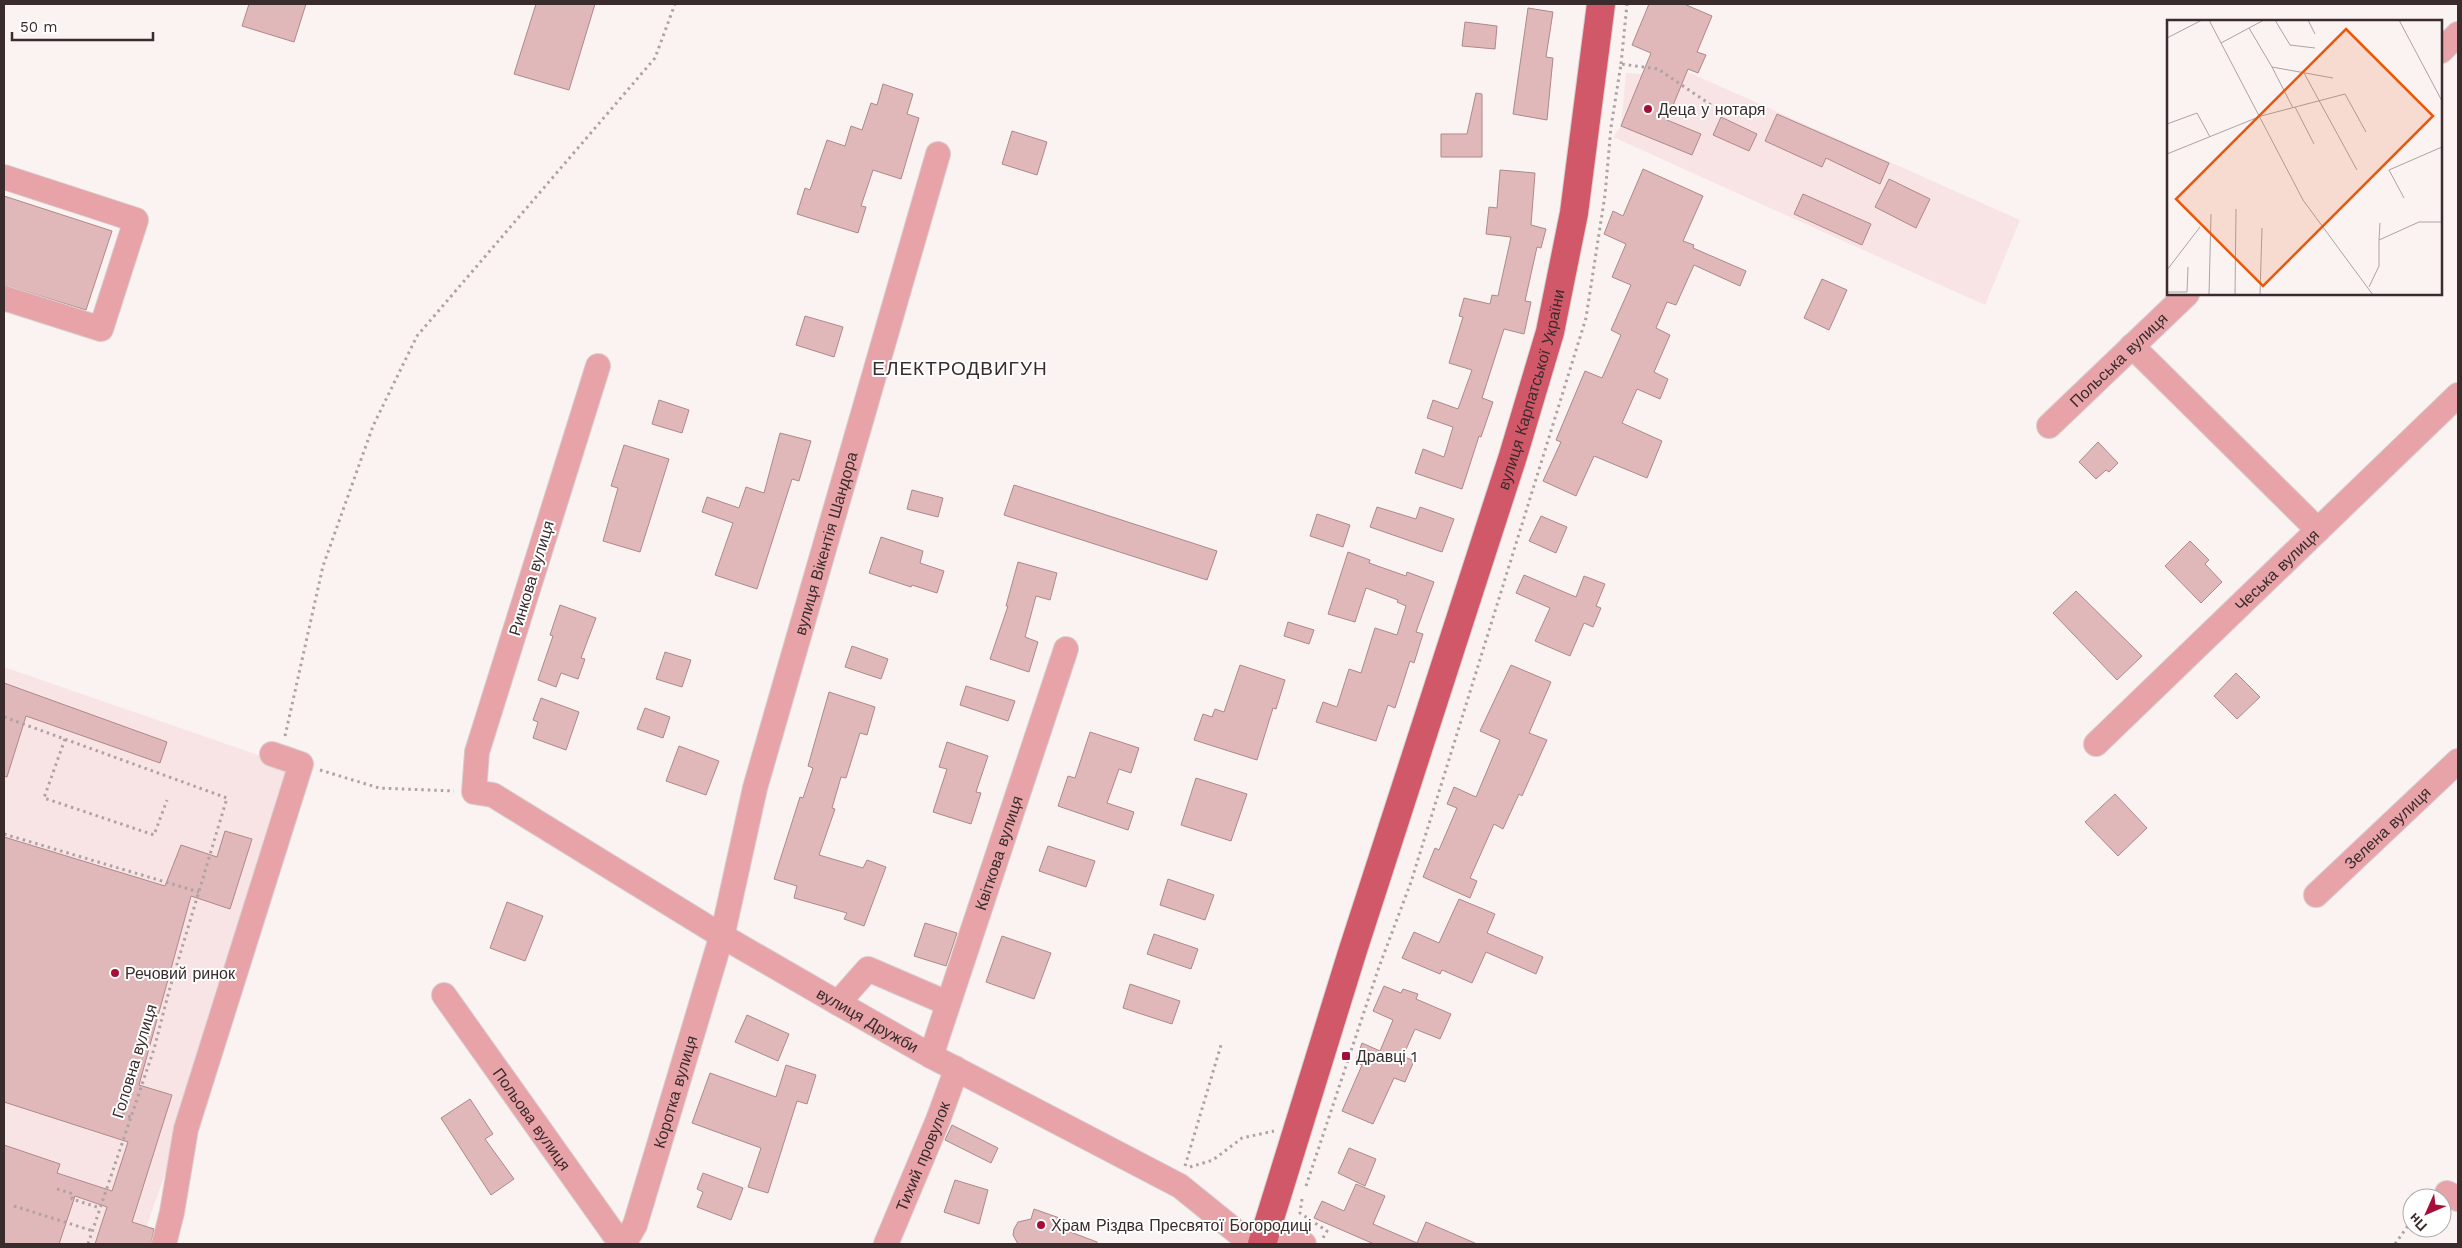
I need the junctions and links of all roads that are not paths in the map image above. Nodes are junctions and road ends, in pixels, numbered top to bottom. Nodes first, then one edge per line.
1 (1601, 4) edge
2 (2458, 34) edge
3 (2442, 50) edge
4 (938, 154) dead end
5 (4, 177) edge
6 (2186, 295) edge
7 (4, 298) edge
8 (2132, 346) junction
9 (598, 366) dead end
10 (2458, 395) edge
11 (2049, 426) dead end
12 (2318, 530) junction
13 (1066, 649) dead end
14 (2096, 744) dead end
15 (284, 758) road end
16 (2458, 761) edge
17 (474, 792) joint
18 (2316, 895) dead end
19 (722, 936) junction
20 (444, 995) dead end
21 (838, 1003) junction
22 (947, 1003) junction
23 (931, 1056) junction
24 (955, 1068) junction
25 (1263, 1241) edge
26 (164, 1244) edge
27 (622, 1244) edge
28 (886, 1244) edge
29 (1304, 1244) edge

1 - 25 main road, вулиця Карпатської України
2 - 3 street
4 - 19 street, вулиця Вікентія Шандора
5 - 7 street
6 - 8 street, Польська вулиця
8 - 11 street, Польська вулиця
8 - 12 street
9 - 17 street, Ринкова вулиця
10 - 12 street, Чеська вулиця
12 - 14 street, Чеська вулиця
13 - 22 street, Квіткова вулиця
15 - 26 street
16 - 18 street, Зелена вулиця
17 - 19 street, вулиця Дружби
19 - 21 street, вулиця Дружби
19 - 27 street, Коротка вулиця
20 - 27 street, Польова вулиця
21 - 22 street
21 - 23 street, вулиця Дружби
22 - 23 street, Квіткова вулиця
23 - 24 street, вулиця Дружби
24 - 25 street, вулиця Дружби
24 - 28 street, Тихий провулок
25 - 29 street, вулиця Дружби

